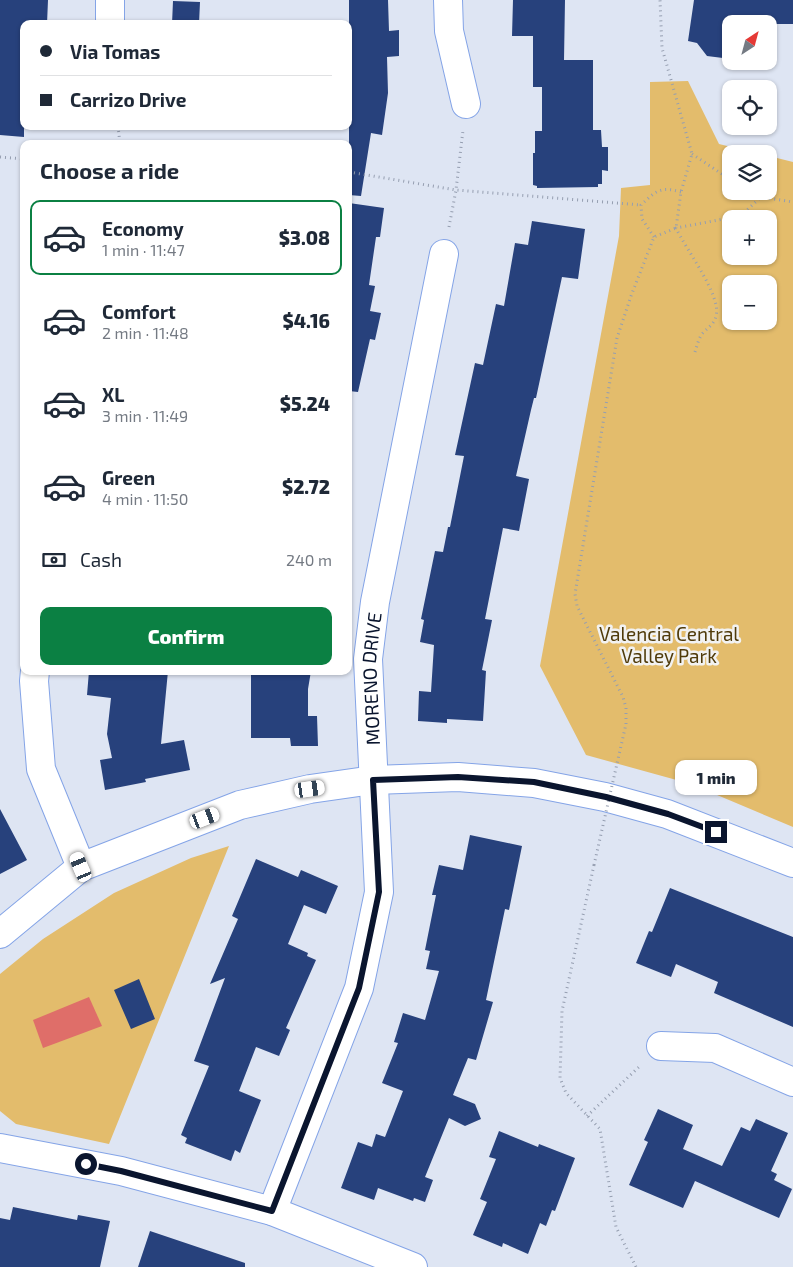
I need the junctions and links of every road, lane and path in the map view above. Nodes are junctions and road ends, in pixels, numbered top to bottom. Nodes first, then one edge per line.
1 (110, 0) edge
2 (448, 0) edge
3 (660, 0) edge
4 (110, 20) edge
5 (466, 104) joint
6 (692, 154) junction
7 (0, 157) edge
8 (20, 159) edge
9 (352, 173) edge
10 (722, 174) edge
11 (456, 190) junction
12 (681, 192) junction
13 (758, 200) edge
14 (777, 200) edge
15 (793, 202) edge
16 (641, 205) junction
17 (676, 228) junction
18 (654, 237) junction
19 (444, 254) joint
20 (695, 352) dead end
21 (35, 675) edge
22 (373, 780) junction
23 (793, 863) edge
24 (81, 867) junction
25 (0, 934) edge
26 (661, 1046) joint
27 (793, 1082) edge
28 (587, 1116) junction
29 (0, 1148) edge
30 (272, 1211) junction
31 (413, 1267) edge
32 (636, 1267) edge

1 - 4 street
2 - 5 street
3 - 6 path
5 - 11 path
6 - 10 path
6 - 12 path
7 - 8 path
9 - 11 path
11 - 16 path
11 - 19 path
12 - 16 path
12 - 17 path
13 - 17 path
14 - 15 path
16 - 18 path
17 - 18 path
17 - 20 path
18 - 28 path, bridge
19 - 22 street, MORENO DRIVE
21 - 24 street
22 - 23 street
22 - 24 street
22 - 30 street, MORENO DRIVE
24 - 25 street
26 - 27 street
26 - 28 path
28 - 32 path
29 - 30 street
30 - 31 street

